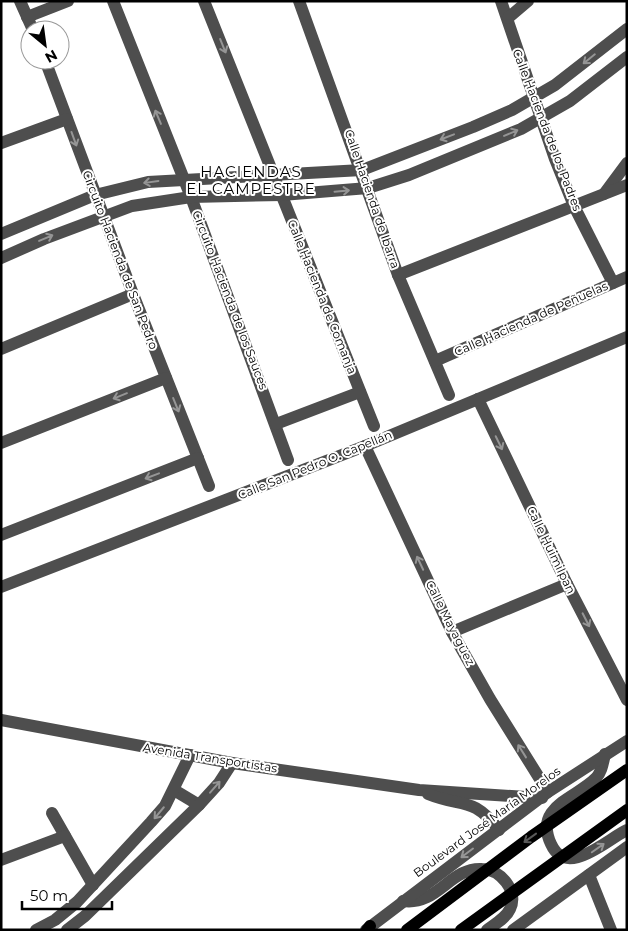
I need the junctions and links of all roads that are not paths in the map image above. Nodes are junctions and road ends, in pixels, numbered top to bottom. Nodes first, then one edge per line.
1 (20, 1) edge
2 (68, 1) edge
3 (113, 1) edge
4 (204, 1) edge
5 (299, 1) edge
6 (501, 1) edge
7 (528, 1) edge
8 (27, 17) junction
9 (508, 18) junction
10 (28, 20) edge
11 (627, 29) edge
12 (627, 57) edge
13 (49, 70) edge
14 (534, 99) junction
15 (542, 118) junction
16 (67, 119) junction
17 (1, 143) edge
18 (627, 163) edge
19 (362, 170) junction
20 (273, 175) junction
21 (184, 178) junction
22 (627, 185) edge
23 (368, 188) junction
24 (604, 194) junction
25 (95, 195) junction
26 (282, 195) junction
27 (191, 197) junction
28 (574, 206) junction
29 (103, 216) junction
30 (1, 234) edge
31 (1, 258) edge
32 (398, 275) junction
33 (627, 277) edge
34 (613, 283) junction
35 (133, 294) junction
36 (627, 337) edge
37 (1, 349) edge
38 (435, 361) junction
39 (166, 378) junction
40 (360, 392) junction
41 (449, 395) dead end
42 (478, 399) junction
43 (276, 424) junction
44 (374, 426) dead end
45 (1, 443) edge
46 (365, 446) junction
47 (198, 458) junction
48 (288, 460) dead end
49 (209, 486) dead end
50 (1, 534) edge
51 (567, 584) junction
52 (1, 587) edge
53 (452, 632) junction
54 (627, 700) edge
55 (1, 720) edge
56 (627, 741) edge
57 (606, 754) junction
58 (190, 755) junction
59 (232, 763) junction
60 (627, 770) edge
61 (174, 790) junction
62 (419, 790) junction
63 (545, 795) junction
64 (199, 804) junction
65 (627, 810) edge
66 (52, 813) dead end
67 (498, 830) junction
68 (627, 830) edge
69 (65, 836) junction
70 (627, 847) edge
71 (1, 860) edge
72 (590, 875) junction
73 (93, 885) junction
74 (403, 901) junction
75 (368, 928) edge
76 (36, 930) edge
77 (67, 930) edge
78 (407, 930) edge
79 (461, 930) edge
80 (487, 930) edge
81 (513, 930) edge
82 (611, 930) edge

1 - 8 street
2 - 8 street
21 -> 3 street, Circuito Hacienda de los Sauces
4 -> 20 street, Calle Hacienda de Comanja
5 - 19 street, Calle Hacienda de Ibarra
6 - 9 street, Calle Hacienda de los Padres
7 - 9 street
8 - 10 street
9 - 14 street, Calle Hacienda de los Padres
11 -> 14 street
12 - 15 street
13 - 16 street, Circuito Hacienda de San Pedro
14 - 15 street, Calle Hacienda de los Padres
14 -> 19 street
23 -> 15 street
15 - 28 street, Calle Hacienda de los Padres
16 - 17 street
16 -> 25 street, Circuito Hacienda de San Pedro
18 - 24 street
19 - 20 street
19 - 23 street, Calle Hacienda de Ibarra
20 - 21 street
20 - 26 street, Calle Hacienda de Comanja
21 -> 25 street
21 - 27 street, Circuito Hacienda de los Sauces
22 - 24 street
26 -> 23 street
23 - 32 street, Calle Hacienda de Ibarra
24 - 28 street
25 - 29 street, Circuito Hacienda de San Pedro
25 - 30 street
26 - 27 street
26 - 40 street, Calle Hacienda de Comanja
27 - 29 street
27 - 43 street, Circuito Hacienda de los Sauces
28 - 32 street
28 - 34 street, Calle Hacienda de los Padres
31 -> 29 street
29 - 35 street, Circuito Hacienda de San Pedro
32 - 38 street, Calle Hacienda de Ibarra
33 - 34 street, Calle Hacienda de Peñuelas
34 - 38 street, Calle Hacienda de Peñuelas
35 - 37 street
35 - 39 street, Circuito Hacienda de San Pedro
36 - 42 street, Calle San Pedro O. Capellán
38 - 41 street, Calle Hacienda de Ibarra
39 -> 45 street
39 -> 47 street, Circuito Hacienda de San Pedro
40 - 43 street
40 - 44 street, Calle Hacienda de Comanja
42 - 46 street, Calle San Pedro O. Capellán
42 -> 51 street, Calle Huimilpan
43 - 48 street, Circuito Hacienda de los Sauces
46 - 52 street, Calle San Pedro O. Capellán
53 -> 46 street, Calle Mayagüez
47 - 49 street, Circuito Hacienda de San Pedro
47 -> 50 street
51 - 53 street
51 -> 54 street, Calle Huimilpan
63 -> 53 street, Calle Mayagüez
55 - 58 street, Avenida Transportistas
56 - 57 street, Boulevard José María Morelos
57 - 63 street, Boulevard José María Morelos
57 -> 68 street
58 - 59 street, Avenida Transportistas
58 - 61 street
59 - 62 street, Avenida Transportistas
64 -> 59 street
60 -> 78 main road
61 - 64 street
61 -> 73 street
62 - 63 street, Avenida Transportistas
62 - 67 street, Avenida Transportistas
63 - 67 street, Boulevard José María Morelos
64 - 77 street
65 - 79 main road
66 - 69 street
67 -> 74 street, Boulevard José María Morelos
69 - 71 street
69 - 73 street
70 - 72 street
72 - 81 street
72 - 82 street
73 - 76 street
74 - 75 street, Boulevard José María Morelos
74 - 80 street

